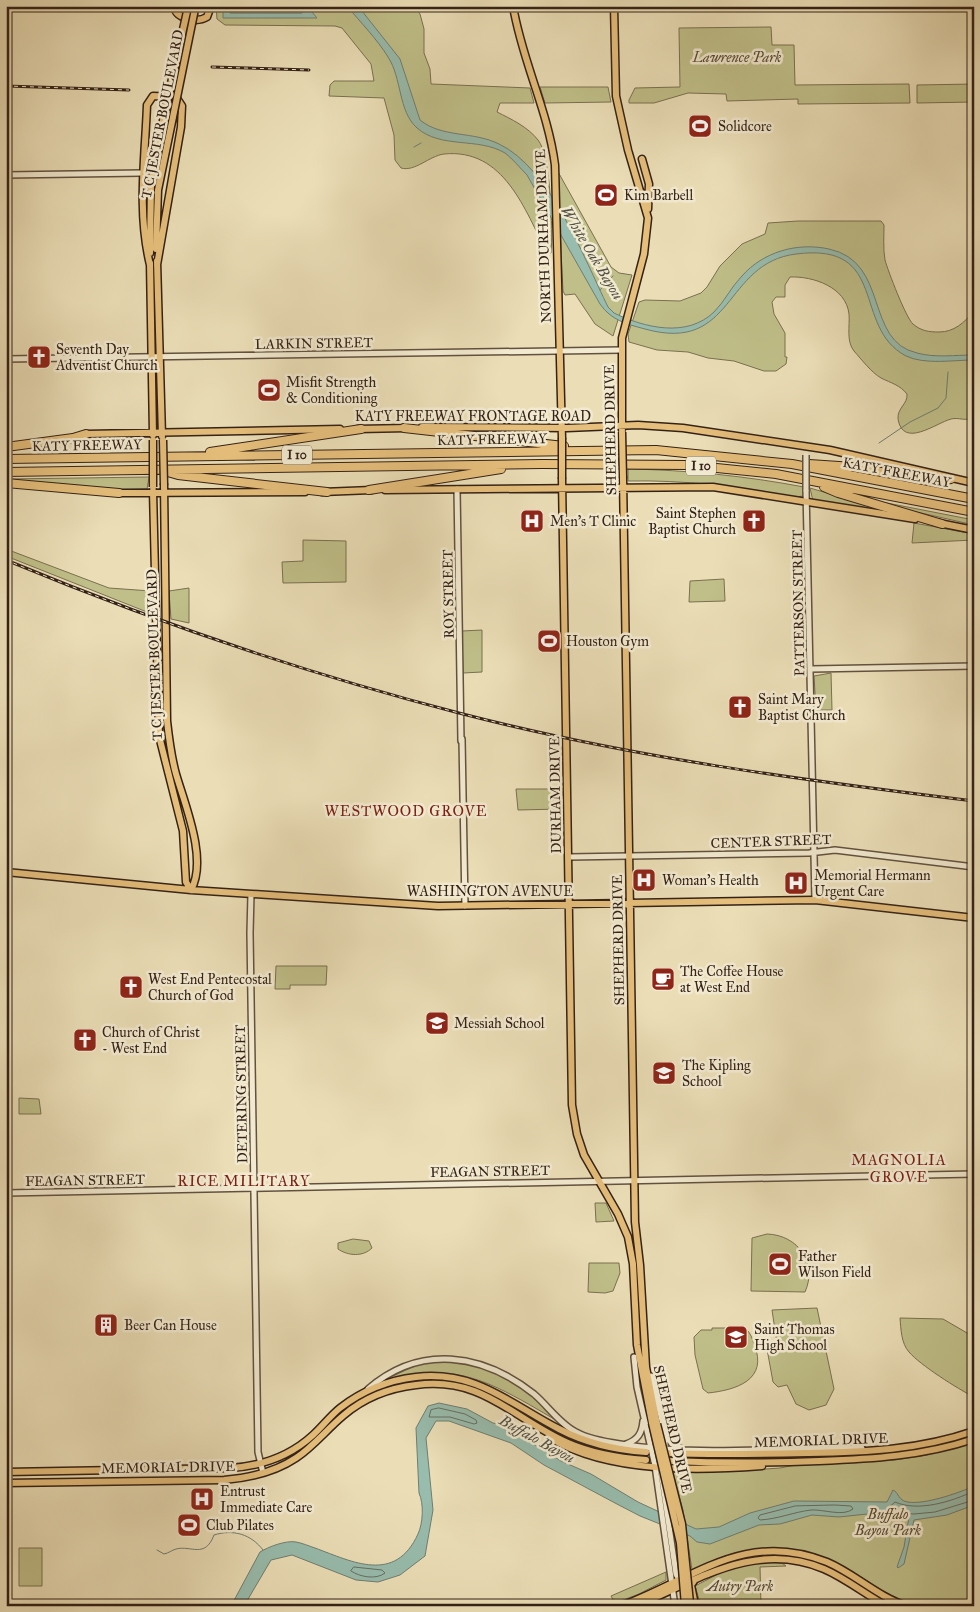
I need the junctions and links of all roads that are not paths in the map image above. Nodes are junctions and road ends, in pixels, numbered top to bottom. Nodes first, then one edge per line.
1 (174, 6) edge
2 (210, 6) edge
3 (513, 6) edge
4 (188, 7) edge
5 (196, 7) edge
6 (614, 7) edge
7 (642, 159) dead end
8 (142, 173) junction
9 (6, 175) edge
10 (648, 218) junction
11 (154, 265) junction
12 (159, 326) junction
13 (151, 328) junction
14 (622, 350) junction
15 (560, 351) junction
16 (152, 357) junction
17 (161, 357) junction
18 (6, 359) edge
19 (404, 428) junction
20 (619, 428) junction
21 (361, 429) junction
22 (562, 430) junction
23 (153, 432) junction
24 (162, 432) junction
25 (86, 434) joint
26 (6, 446) edge
27 (806, 446) junction
28 (588, 449) junction
29 (180, 457) junction
30 (6, 459) edge
31 (542, 464) junction
32 (792, 464) junction
33 (157, 469) junction
34 (6, 472) edge
35 (951, 480) junction
36 (811, 481) junction
37 (974, 483) edge
38 (6, 484) edge
39 (623, 486) junction
40 (562, 487) junction
41 (457, 489) junction
42 (370, 490) junction
43 (153, 491) junction
44 (163, 491) junction
45 (327, 492) junction
46 (119, 493) joint
47 (974, 499) edge
48 (807, 502) junction
49 (974, 512) edge
50 (942, 524) junction
51 (973, 530) edge
52 (974, 666) edge
53 (811, 669) junction
54 (156, 675) junction
55 (167, 675) junction
56 (167, 720) junction
57 (158, 721) junction
58 (192, 830) junction
59 (183, 831) junction
60 (814, 851) junction
61 (630, 856) junction
62 (569, 857) junction
63 (974, 867) edge
64 (6, 872) edge
65 (191, 890) junction
66 (251, 894) junction
67 (815, 900) junction
68 (570, 903) junction
69 (630, 903) junction
70 (465, 906) junction
71 (974, 918) edge
72 (974, 1174) edge
73 (634, 1179) junction
74 (597, 1180) junction
75 (254, 1188) junction
76 (6, 1192) edge
77 (623, 1225) joint
78 (634, 1311) junction
79 (641, 1316) junction
80 (640, 1345) junction
81 (634, 1357) joint
82 (649, 1368) joint
83 (362, 1394) junction
84 (521, 1406) junction
85 (509, 1407) junction
86 (643, 1413) junction
87 (974, 1431) edge
88 (576, 1432) junction
89 (665, 1433) junction
90 (974, 1439) edge
91 (620, 1444) junction
92 (862, 1448) joint
93 (687, 1449) junction
94 (899, 1449) junction
95 (648, 1450) junction
96 (666, 1450) junction
97 (653, 1458) junction
98 (646, 1460) dead end
99 (670, 1461) dead end
100 (798, 1461) junction
101 (260, 1464) junction
102 (658, 1466) junction
103 (6, 1472) edge
104 (263, 1473) junction
105 (6, 1483) edge
106 (670, 1551) junction
107 (694, 1581) junction
108 (681, 1583) junction
109 (672, 1586) junction
110 (690, 1605) edge
111 (621, 1606) edge
112 (636, 1606) edge
113 (675, 1606) edge
114 (887, 1606) edge
115 (907, 1606) edge

1 - 2 main road
3 - 15 main road, NORTH DURHAM DRIVE
4 - 11 main road, T C JESTER BOULEVARD, bridge
5 - 11 main road, T C JESTER BOULEVARD, bridge
6 - 10 main road
7 - 10 main road, SHEPHERD DRIVE
8 - 9 street
8 - 11 main road
8 - 11 main road
10 - 14 main road, SHEPHERD DRIVE
11 - 12 main road, T C JESTER BOULEVARD
11 - 13 main road, T C JESTER BOULEVARD
12 - 13 main road
12 - 17 main road, T C JESTER BOULEVARD
13 - 16 main road, T C JESTER BOULEVARD
14 - 15 street, LARKIN STREET
14 - 20 main road, SHEPHERD DRIVE
15 - 17 street, LARKIN STREET
15 - 22 main road, DURHAM DRIVE
16 - 17 street, LARKIN STREET
16 - 18 street, LARKIN STREET
16 - 23 main road, T C JESTER BOULEVARD
17 - 24 main road, T C JESTER BOULEVARD
19 - 21 main road, KATY FREEWAY FRONTAGE ROAD
19 - 22 main road, KATY FREEWAY FRONTAGE ROAD
19 - 28 highway
20 - 22 main road, KATY FREEWAY FRONTAGE ROAD
20 - 27 main road, KATY FREEWAY FRONTAGE ROAD
20 - 39 main road, SHEPHERD DRIVE, bridge
21 - 24 main road, KATY FREEWAY FRONTAGE ROAD
21 - 29 highway
22 - 40 main road, DURHAM DRIVE, bridge
23 - 24 main road, KATY FREEWAY FRONTAGE ROAD
23 - 25 main road, KATY FREEWAY FRONTAGE ROAD
23 - 43 main road, T C JESTER BOULEVARD, bridge
24 - 44 main road, T C JESTER BOULEVARD, bridge
25 - 26 highway
27 - 35 main road, KATY FREEWAY FRONTAGE ROAD
27 - 48 street, PATTERSON STREET, bridge
28 - 29 highway, KATY FREEWAY / I 10
28 - 32 highway, KATY FREEWAY / I 10
29 - 30 highway, KATY FREEWAY / I 10
31 - 33 highway, KATY FREEWAY / I 10
31 - 36 highway, KATY FREEWAY / I 10
31 - 42 highway
32 - 35 highway
32 - 47 highway, KATY FREEWAY / I 10
33 - 34 highway, KATY FREEWAY / I 10
33 - 45 highway
35 - 37 main road, KATY FREEWAY FRONTAGE ROAD
36 - 49 highway, KATY FREEWAY / I 10
36 - 50 highway
38 - 46 highway
39 - 40 main road
39 - 48 main road
39 - 61 main road, SHEPHERD DRIVE
40 - 41 main road
40 - 62 main road, DURHAM DRIVE
41 - 42 main road
41 - 70 street, ROY STREET
42 - 45 main road
43 - 44 main road
43 - 46 main road
43 - 54 main road, T C JESTER BOULEVARD
44 - 45 main road
44 - 55 main road, T C JESTER BOULEVARD
48 - 50 main road
48 - 53 street, PATTERSON STREET
50 - 51 main road
52 - 53 street
53 - 60 street, PATTERSON STREET
54 - 55 main road
54 - 57 main road, T C JESTER BOULEVARD
55 - 56 main road, T C JESTER BOULEVARD
56 - 57 main road
56 - 58 main road, T C JESTER BOULEVARD
57 - 59 main road, T C JESTER BOULEVARD
58 - 59 main road
58 - 65 main road, T C JESTER BOULEVARD
59 - 65 main road, T C JESTER BOULEVARD
60 - 61 street, CENTER STREET
60 - 63 street, CENTER STREET
60 - 67 street, PATTERSON STREET
61 - 62 street, CENTER STREET
61 - 69 main road, SHEPHERD DRIVE
62 - 68 main road, DURHAM DRIVE
64 - 65 main road, WASHINGTON AVENUE
65 - 66 main road, WASHINGTON AVENUE
66 - 70 main road, WASHINGTON AVENUE
66 - 75 street, DETERING STREET
67 - 69 main road, WASHINGTON AVENUE
67 - 71 main road, WASHINGTON AVENUE
68 - 69 main road, WASHINGTON AVENUE
68 - 70 main road, WASHINGTON AVENUE
68 - 74 main road, DURHAM DRIVE
69 - 73 main road, SHEPHERD DRIVE
72 - 73 street, FEAGAN STREET
73 - 74 street, FEAGAN STREET
73 - 79 main road, SHEPHERD DRIVE
74 - 75 street, FEAGAN STREET
74 - 77 main road, DURHAM DRIVE
75 - 76 street, FEAGAN STREET
75 - 101 street, DETERING STREET
77 - 78 main road, SHEPHERD DRIVE
78 - 79 main road
78 - 80 main road, SHEPHERD DRIVE
79 - 80 main road, SHEPHERD DRIVE
80 - 81 main road
80 - 82 main road
80 - 110 main road, SHEPHERD DRIVE, bridge
81 - 86 street
82 - 89 street
83 - 84 main road, MEMORIAL DRIVE
83 - 88 street, MEMORIAL DRIVE
83 - 101 main road, MEMORIAL DRIVE
84 - 88 main road
84 - 95 main road, MEMORIAL DRIVE
85 - 98 main road, MEMORIAL DRIVE
85 - 102 main road
85 - 104 main road, MEMORIAL DRIVE
86 - 91 street
86 - 95 street
87 - 94 main road, MEMORIAL DRIVE
88 - 91 street, MEMORIAL DRIVE
89 - 93 street
89 - 96 street
90 - 100 main road, MEMORIAL DRIVE
91 - 95 street, MEMORIAL DRIVE
92 - 93 street
92 - 94 main road
93 - 96 street
94 - 96 main road, MEMORIAL DRIVE
95 - 96 street
95 - 97 street
96 - 97 street
96 - 102 street
97 - 102 street
99 - 100 main road, MEMORIAL DRIVE
100 - 102 main road
101 - 103 main road, MEMORIAL DRIVE
101 - 104 street, DETERING STREET
102 - 106 street
104 - 105 main road, MEMORIAL DRIVE
106 - 108 street
106 - 109 street
107 - 108 main road
107 - 110 main road
107 - 114 main road
108 - 109 main road
108 - 110 street
108 - 115 main road
109 - 111 main road
109 - 112 main road
109 - 113 street

